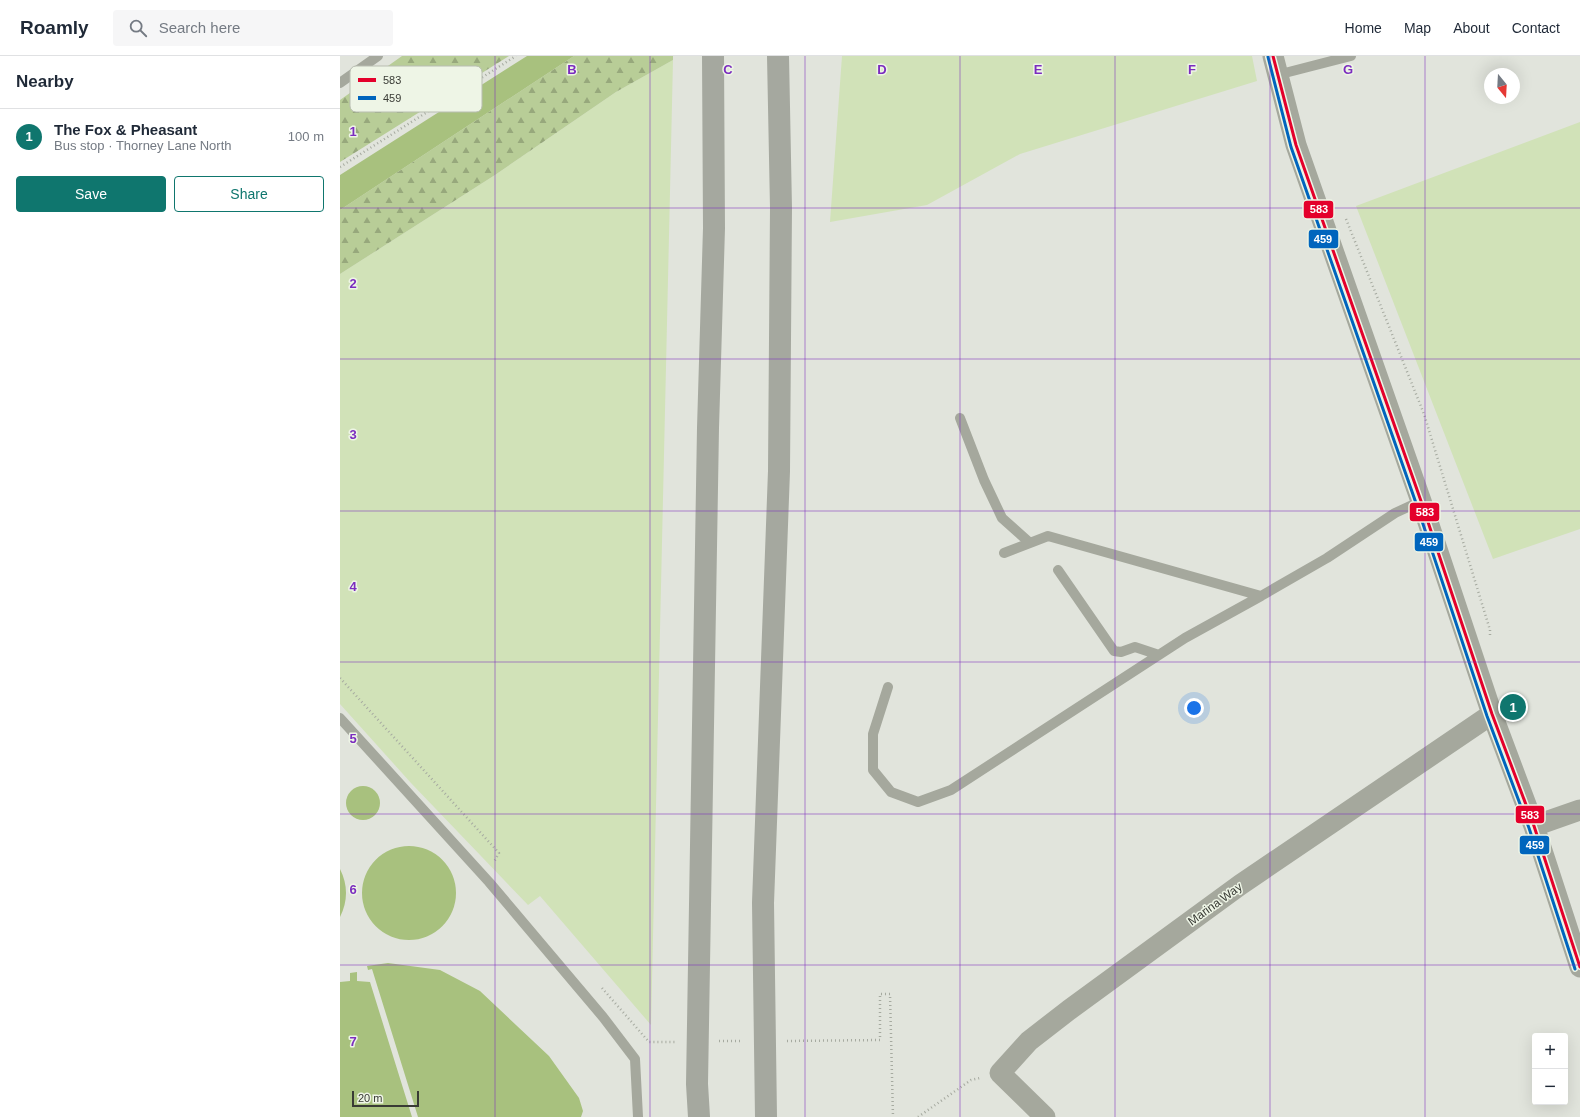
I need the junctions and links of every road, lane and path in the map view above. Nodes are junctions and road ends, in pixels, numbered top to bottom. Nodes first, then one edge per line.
1 (378, 56) edge
2 (516, 56) edge
3 (713, 56) edge
4 (778, 56) edge
5 (1350, 56) edge
6 (364, 66) edge
7 (1275, 66) edge
8 (350, 76) edge
9 (482, 77) edge
10 (341, 82) edge
11 (427, 112) edge
12 (340, 167) edge
13 (960, 418) dead end
14 (1421, 501) junction
15 (1030, 543) junction
16 (1004, 553) dead end
17 (1058, 570) dead end
18 (1261, 596) junction
19 (1159, 655) junction
20 (340, 678) edge
21 (888, 687) dead end
22 (1492, 714) junction
23 (340, 718) edge
24 (1580, 810) edge
25 (1534, 826) junction
26 (492, 866) dead end
27 (1580, 967) edge
28 (745, 1041) dead end
29 (784, 1041) dead end
30 (649, 1042) dead end
31 (681, 1042) dead end
32 (713, 1042) dead end
33 (1000, 1073) junction
34 (893, 1115) edge
35 (638, 1117) edge
36 (699, 1117) edge
37 (766, 1117) edge
38 (918, 1117) edge
39 (1045, 1117) edge

1 - 6 lane
2 - 9 path
3 - 36 highway
4 - 37 highway
5 - 7 lane
7 - 14 street
8 - 10 lane
11 - 12 path
13 - 15 lane
14 - 18 lane
14 - 22 street
15 - 16 lane
15 - 18 lane
17 - 19 lane
18 - 19 lane
19 - 21 lane
20 - 26 path
22 - 25 street
22 - 33 street, Marina Way
23 - 35 lane
24 - 25 street
25 - 27 street
28 - 32 path
29 - 34 path
30 - 31 path
33 - 38 path
33 - 39 street

